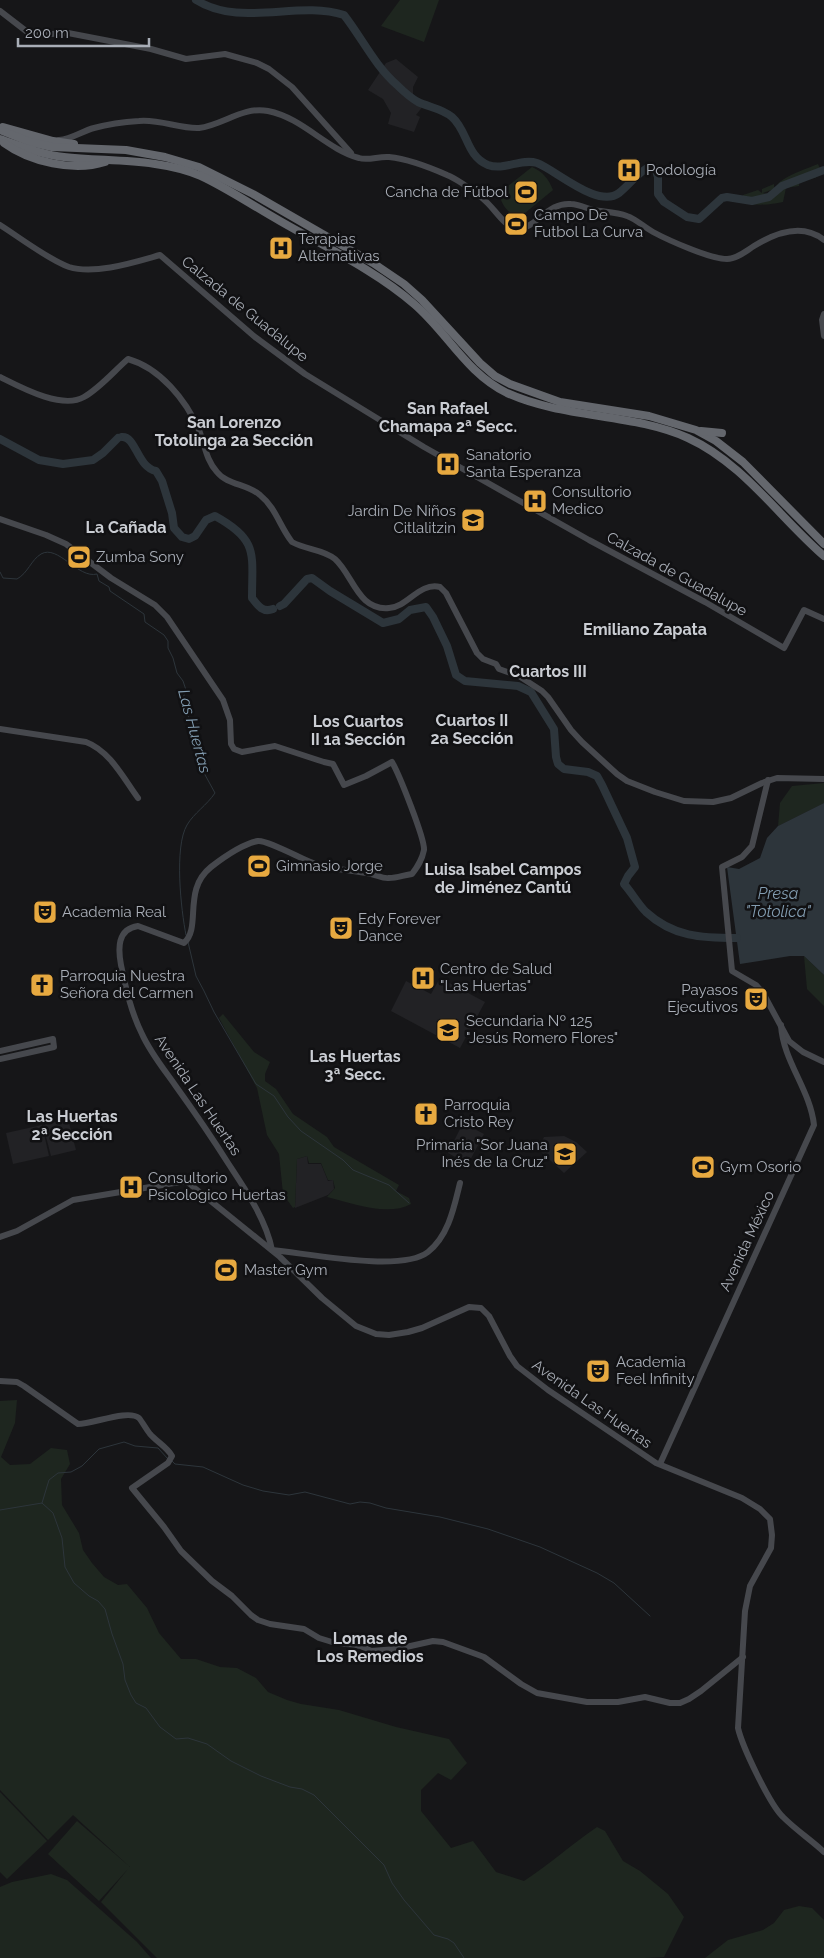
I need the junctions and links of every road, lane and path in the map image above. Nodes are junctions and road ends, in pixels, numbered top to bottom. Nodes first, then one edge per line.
1 (0, 11) edge
2 (0, 129) edge
3 (73, 137) junction
4 (0, 140) edge
5 (50, 140) junction
6 (82, 145) junction
7 (90, 148) junction
8 (353, 156) junction
9 (0, 225) edge
10 (824, 239) edge
11 (824, 314) edge
12 (824, 336) edge
13 (0, 377) edge
14 (696, 430) junction
15 (722, 433) dead end
16 (773, 494) junction
17 (767, 501) junction
18 (0, 519) edge
19 (814, 534) junction
20 (807, 541) junction
21 (824, 544) edge
22 (824, 556) edge
23 (824, 619) edge
24 (0, 729) edge
25 (824, 778) edge
26 (768, 780) junction
27 (138, 798) dead end
28 (781, 1025) junction
29 (0, 1051) edge
30 (0, 1059) edge
31 (824, 1062) edge
32 (460, 1183) dead end
33 (0, 1237) edge
34 (272, 1250) junction
35 (0, 1381) edge
36 (660, 1464) junction
37 (743, 1657) junction
38 (824, 1852) edge

1 - 8 street
2 - 5 highway
2 - 7 highway
3 - 5 street
3 - 6 street
3 - 8 street
4 - 17 highway
5 - 6 highway
6 - 7 highway
7 - 14 highway
8 - 10 street
9 - 23 street, Calzada de Guadalupe
11 - 12 street
13 - 26 street
14 - 15 highway
14 - 16 highway
16 - 17 highway
16 - 19 highway
17 - 20 highway
18 - 34 street, Avenida Las Huertas
19 - 20 highway
19 - 21 highway
20 - 22 highway
24 - 27 street
25 - 26 street
26 - 28 street
28 - 31 street
28 - 36 street, Avenida México
29 - 30 street
32 - 34 street
33 - 34 street
34 - 36 street, Avenida Las Huertas
35 - 37 street
36 - 37 street, Avenida Las Huertas
37 - 38 street

